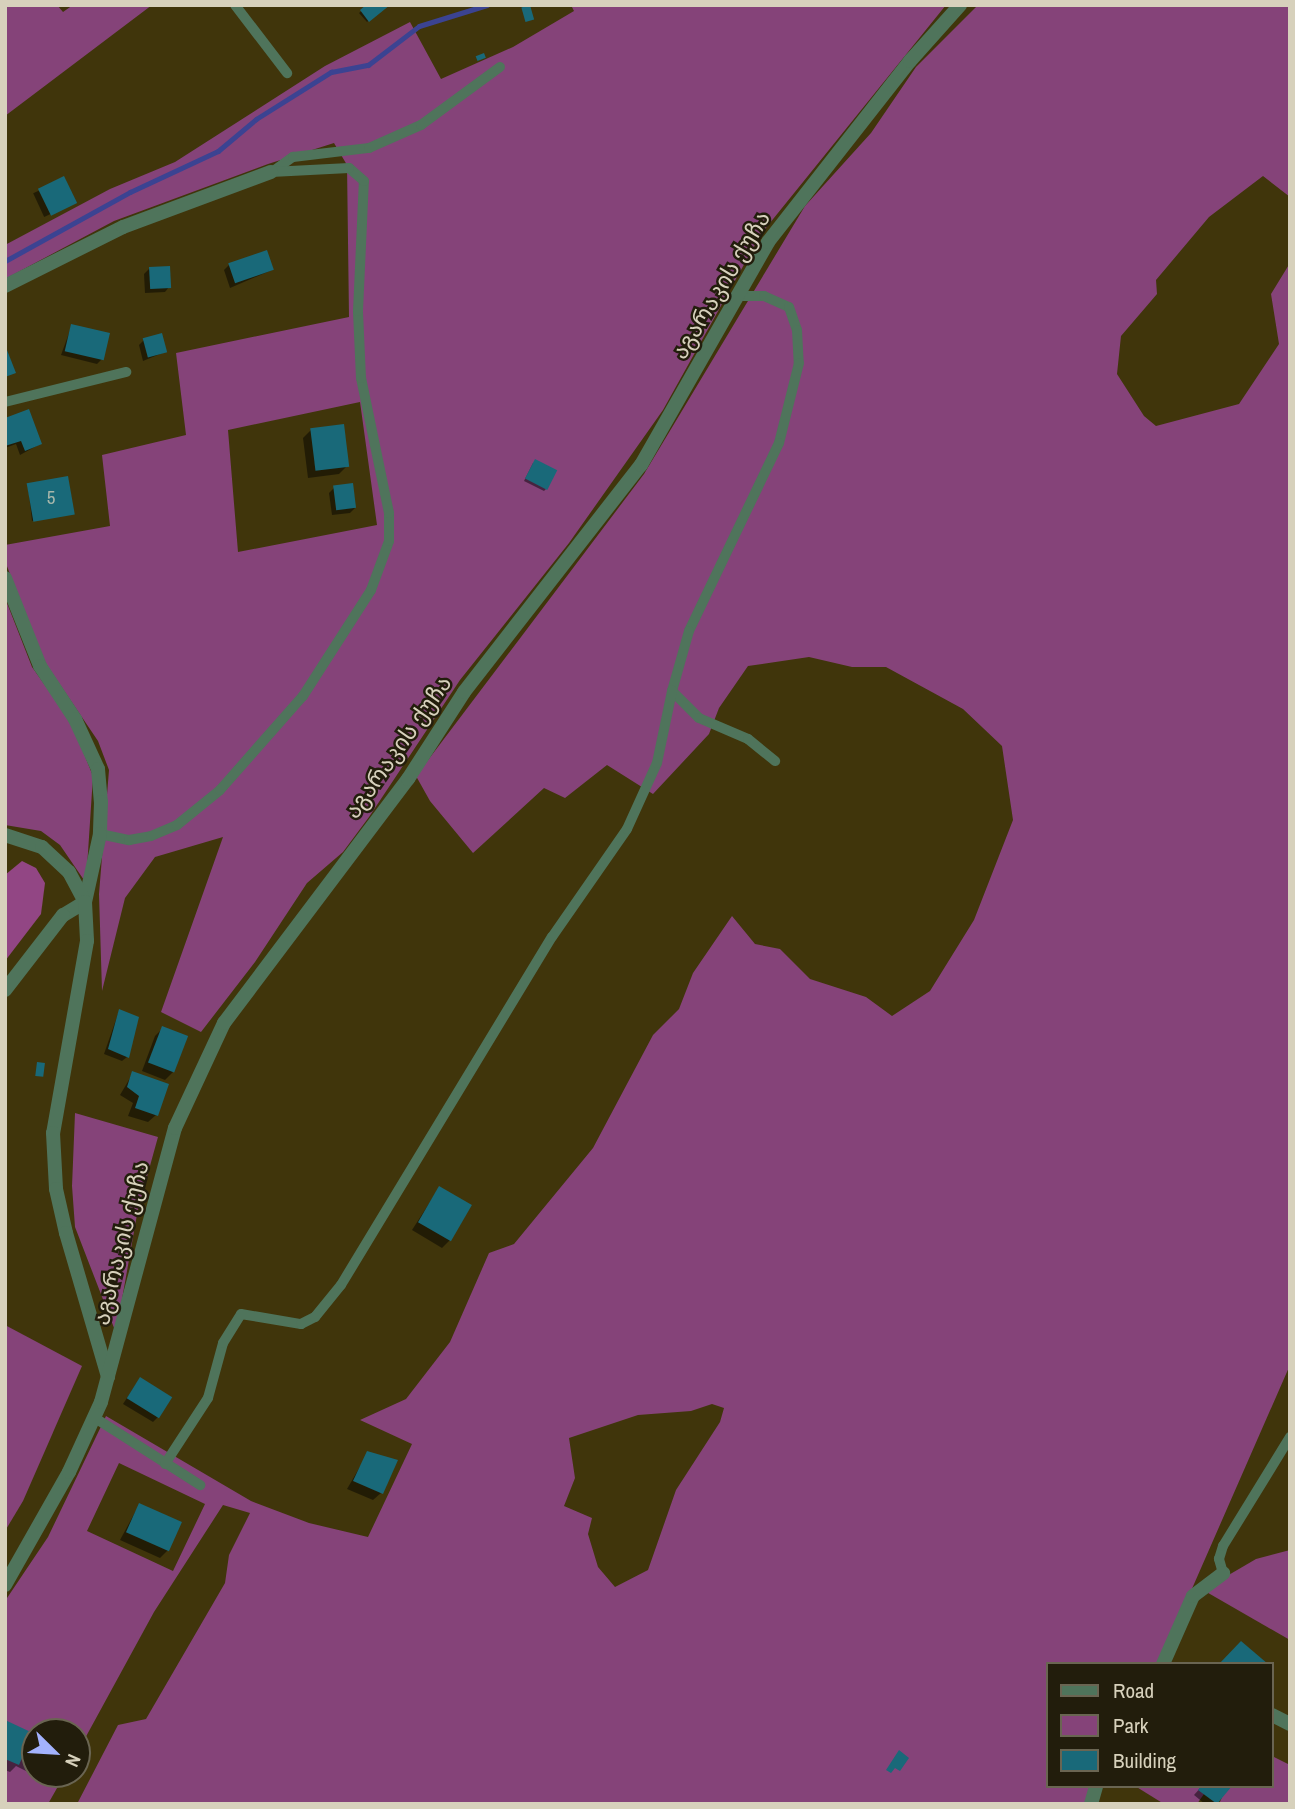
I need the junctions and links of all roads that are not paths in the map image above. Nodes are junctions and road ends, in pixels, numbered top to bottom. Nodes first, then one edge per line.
1 (960, 5) edge
2 (241, 7) edge
3 (500, 67) dead end
4 (287, 74) dead end
5 (271, 172) junction
6 (5, 286) edge
7 (737, 296) junction
8 (126, 372) dead end
9 (5, 402) edge
10 (5, 578) edge
11 (671, 691) junction
12 (775, 761) dead end
13 (100, 834) junction
14 (5, 835) edge
15 (85, 902) junction
16 (5, 990) edge
17 (109, 1382) junction
18 (95, 1418) junction
19 (1290, 1437) edge
20 (165, 1464) junction
21 (200, 1485) dead end
22 (1223, 1573) joint
23 (5, 1585) edge
24 (1164, 1662) edge
25 (1274, 1716) edge
26 (1290, 1724) edge

1 - 7 street, აგარაკის ქუჩა
2 - 4 lane
3 - 5 lane
5 - 6 street
5 - 13 lane
7 - 11 lane
7 - 17 street, აგარაკის ქუჩა
8 - 9 lane
10 - 13 street
11 - 12 lane
11 - 20 lane
13 - 15 street
14 - 15 street
15 - 16 street
15 - 17 street
17 - 18 street, აგარაკის ქუჩა
18 - 20 lane
18 - 23 street, აგარაკის ქუჩა
19 - 22 lane
20 - 21 lane
22 - 24 street
25 - 26 street

